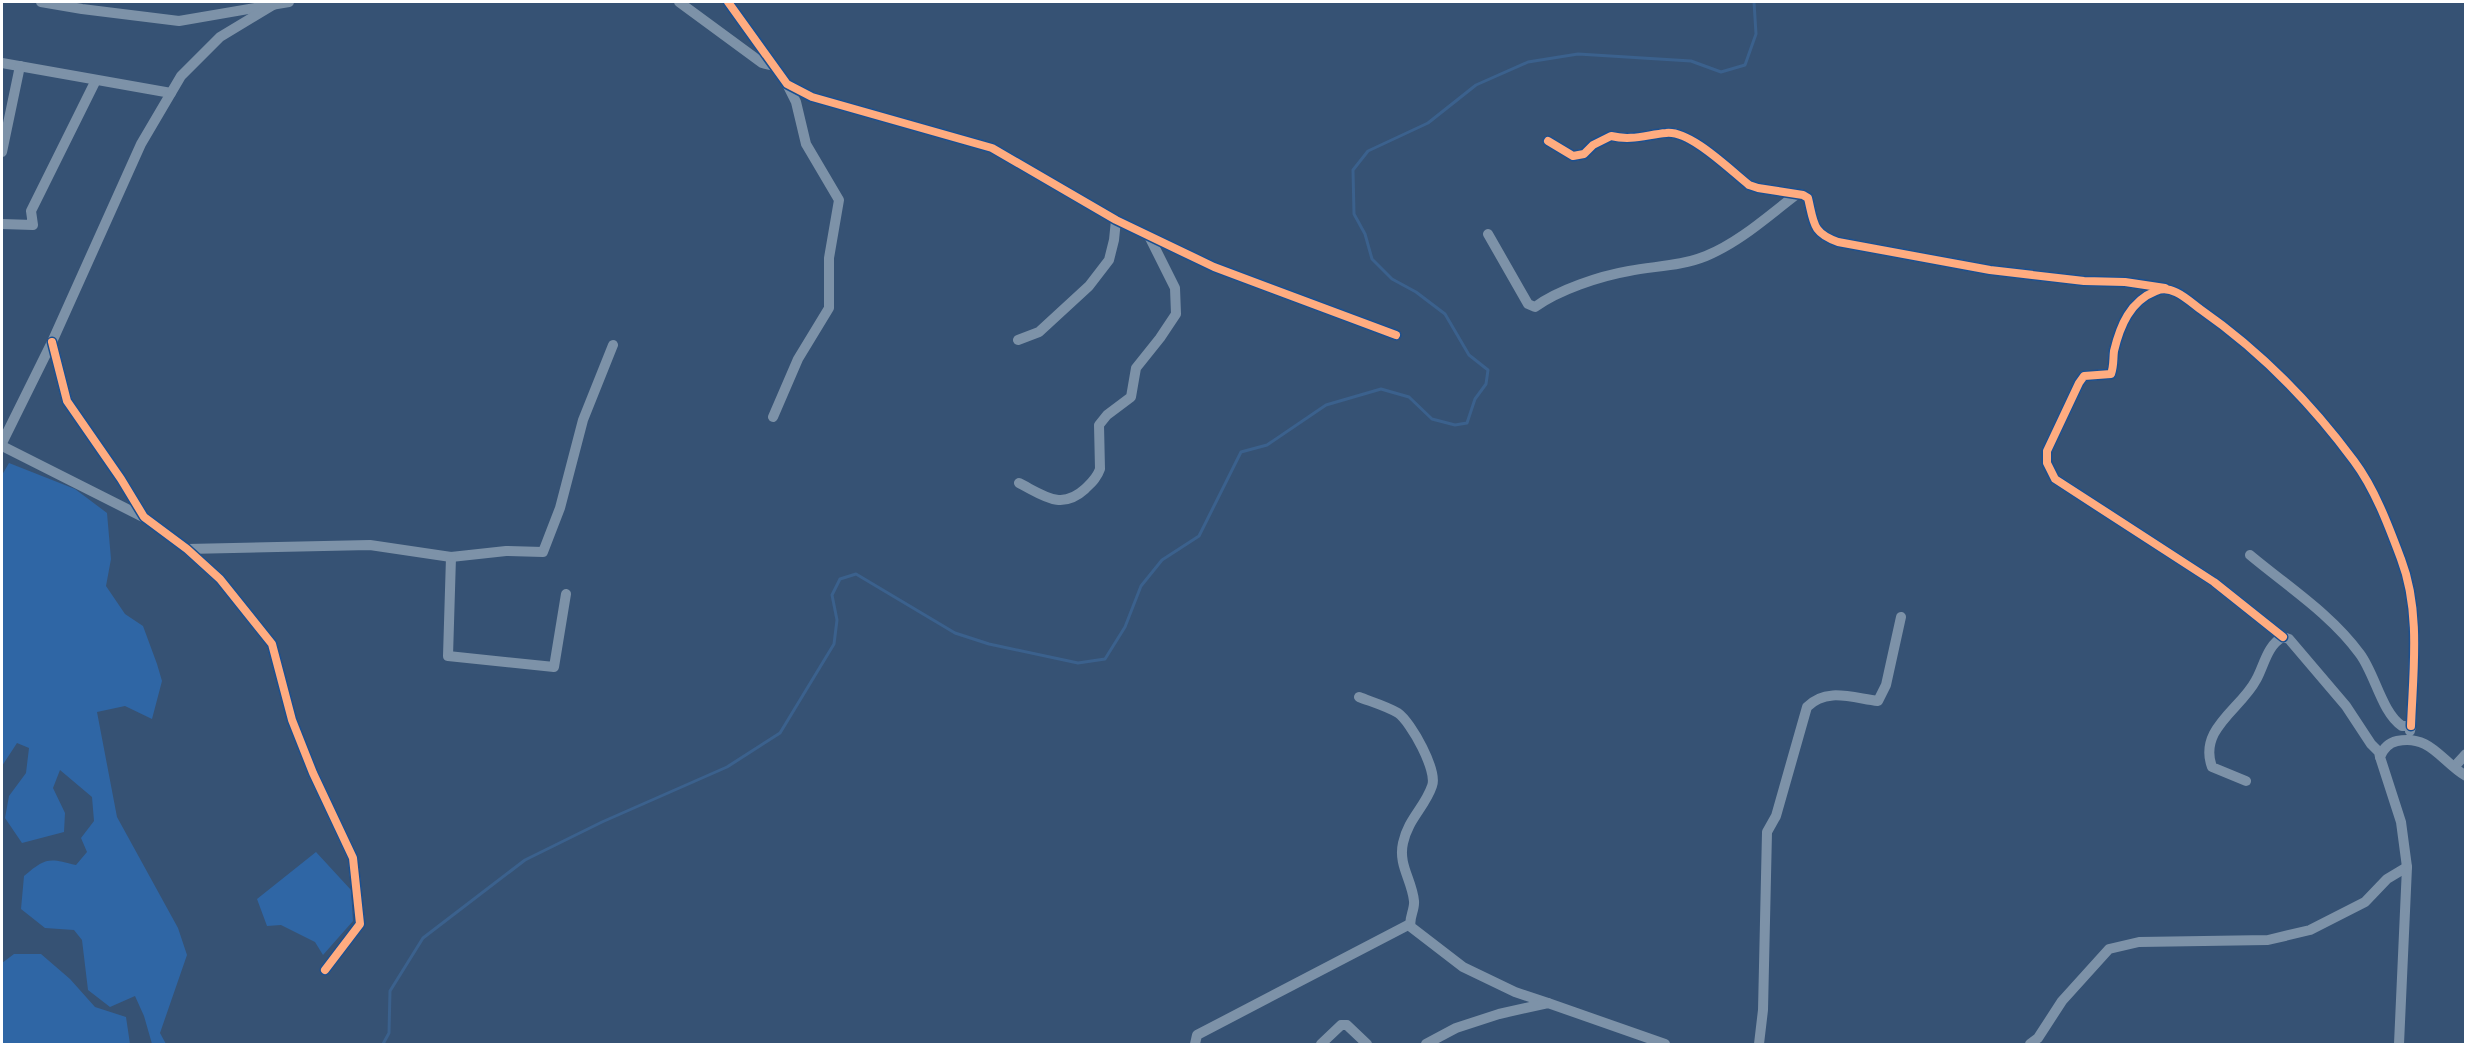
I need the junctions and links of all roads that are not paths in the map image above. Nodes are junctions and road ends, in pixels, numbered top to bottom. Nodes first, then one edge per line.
1 (41, 2) edge
2 (289, 2) edge
3 (679, 2) edge
4 (728, 2) edge
5 (276, 3) edge
6 (2, 63) edge
7 (20, 66) junction
8 (774, 66) junction
9 (96, 80) junction
10 (787, 84) junction
11 (171, 93) junction
12 (1548, 141) dead end
13 (2, 152) edge
14 (1797, 194) junction
15 (1116, 220) junction
16 (2, 224) edge
17 (1488, 234) dead end
18 (1148, 236) junction
19 (2168, 289) junction
20 (1396, 335) dead end
21 (1018, 340) dead end
22 (52, 342) junction
23 (613, 345) dead end
24 (773, 417) dead end
25 (2, 445) edge
26 (1018, 483) dead end
27 (144, 517) junction
28 (187, 549) junction
29 (2250, 555) dead end
30 (451, 557) junction
31 (566, 594) dead end
32 (1901, 617) dead end
33 (2283, 637) junction
34 (1359, 697) dead end
35 (2411, 726) junction
36 (2406, 740) junction
37 (2466, 754) edge
38 (2380, 757) junction
39 (2455, 766) junction
40 (2466, 776) edge
41 (2246, 781) dead end
42 (2407, 867) junction
43 (1410, 924) junction
44 (325, 970) dead end
45 (1548, 1004) junction
46 (1196, 1044) edge
47 (1321, 1044) edge
48 (1368, 1044) edge
49 (1426, 1044) edge
50 (1665, 1044) edge
51 (1759, 1044) edge
52 (2030, 1044) edge
53 (2399, 1044) edge

1 - 5 street
2 - 5 street
3 - 8 street
4 - 8 street
5 - 11 street
6 - 7 street
7 - 9 street
7 - 13 street
8 - 10 street
9 - 11 street
9 - 16 street
10 - 15 street
10 - 24 street
11 - 22 street
12 - 14 street
14 - 17 street
14 - 19 street
15 - 18 street
15 - 21 street
18 - 20 street
18 - 26 street
19 - 33 street
19 - 35 street
22 - 25 street
22 - 27 street
23 - 30 street
25 - 27 street
27 - 28 street
28 - 30 street
28 - 44 street
29 - 35 street
30 - 31 street
32 - 51 street
33 - 38 street
33 - 41 street
34 - 43 street
35 - 36 street
36 - 38 street
36 - 39 street
37 - 39 street
38 - 42 street
39 - 40 street
42 - 52 street
42 - 53 street
43 - 45 street
43 - 46 street
45 - 49 street
45 - 50 street
47 - 48 street

